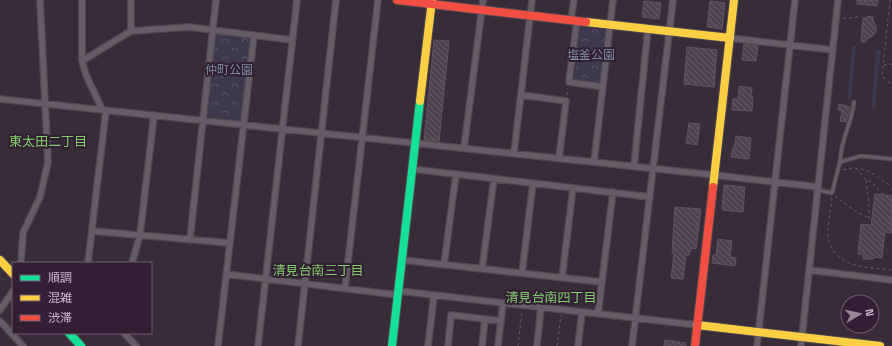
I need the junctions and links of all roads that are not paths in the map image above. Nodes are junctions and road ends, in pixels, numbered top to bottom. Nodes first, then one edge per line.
1 (40, 0) edge
2 (82, 0) edge
3 (131, 0) edge
4 (216, 0) edge
5 (297, 0) edge
6 (336, 0) edge
7 (378, 0) edge
8 (398, 0) edge
9 (483, 0) edge
10 (532, 0) edge
11 (574, 0) edge
12 (613, 0) edge
13 (673, 0) edge
14 (734, 0) edge
15 (795, 0) edge
16 (838, 0) edge
17 (431, 2) edge
18 (482, 9) junction
19 (530, 15) junction
20 (574, 20) junction
21 (610, 24) junction
22 (648, 28) junction
23 (213, 29) junction
24 (131, 31) junction
25 (670, 31) junction
26 (254, 35) junction
27 (730, 38) junction
28 (292, 40) junction
29 (790, 45) junction
30 (833, 50) junction
31 (82, 61) junction
32 (603, 87) junction
33 (521, 96) junction
34 (0, 99) edge
35 (854, 102) dead end
36 (46, 103) junction
37 (104, 110) junction
38 (154, 115) junction
39 (203, 120) junction
40 (243, 124) junction
41 (282, 129) junction
42 (321, 133) junction
43 (362, 137) junction
44 (415, 143) junction
45 (464, 148) junction
46 (514, 153) junction
47 (559, 158) junction
48 (892, 159) edge
49 (594, 162) junction
50 (840, 162) junction
51 (634, 166) junction
52 (653, 168) junction
53 (412, 169) junction
54 (456, 174) junction
55 (714, 175) junction
56 (494, 179) junction
57 (775, 182) junction
58 (533, 183) junction
59 (574, 188) junction
60 (818, 189) junction
61 (613, 192) junction
62 (650, 197) junction
63 (92, 231) junction
64 (140, 235) junction
65 (190, 239) junction
66 (230, 243) junction
67 (0, 260) edge
68 (402, 260) junction
69 (22, 262) edge
70 (88, 262) edge
71 (132, 262) edge
72 (444, 265) junction
73 (482, 269) junction
74 (809, 270) junction
75 (12, 273) edge
76 (522, 273) junction
77 (226, 274) junction
78 (562, 278) junction
79 (265, 279) junction
80 (892, 280) edge
81 (602, 282) junction
82 (304, 284) junction
83 (345, 288) junction
84 (12, 292) edge
85 (398, 293) junction
86 (434, 295) junction
87 (503, 303) junction
88 (541, 307) junction
89 (0, 310) edge
90 (582, 312) junction
91 (598, 314) junction
92 (635, 318) junction
93 (485, 319) junction
94 (0, 321) edge
95 (501, 321) junction
96 (697, 325) junction
97 (758, 332) junction
98 (12, 334) edge
99 (12, 334) edge
100 (70, 334) edge
101 (125, 334) edge
102 (802, 337) junction
103 (847, 344) edge
104 (24, 346) edge
105 (81, 346) edge
106 (136, 346) edge
107 (218, 346) edge
108 (258, 346) edge
109 (298, 346) edge
110 (392, 346) edge
111 (428, 346) edge
112 (448, 346) edge
113 (482, 346) edge
114 (498, 346) edge
115 (537, 346) edge
116 (578, 346) edge
117 (632, 346) edge
118 (695, 346) edge
119 (757, 346) edge
120 (801, 346) edge
121 (880, 346) edge

1 - 36 street
2 - 31 street
3 - 24 street
4 - 23 street
5 - 28 street
6 - 42 street
7 - 43 street
8 - 17 street
9 - 18 street
10 - 19 street
11 - 20 street
12 - 21 street
13 - 25 street
14 - 27 street
15 - 29 street
16 - 30 street
17 - 18 street
17 - 44 street
18 - 19 street
18 - 45 street
19 - 20 street
19 - 33 street
20 - 21 street
20 - 32 street
21 - 22 street
21 - 32 street
22 - 25 street
22 - 51 street
23 - 24 street
23 - 26 street
23 - 39 street
24 - 31 street
25 - 27 street
25 - 52 street
26 - 28 street
26 - 40 street
27 - 29 street
27 - 55 street
28 - 41 street
29 - 30 street
29 - 57 street
30 - 60 street
31 - 37 street
32 - 49 street
33 - 46 street
33 - 47 street
34 - 36 street
35 - 50 lane
36 - 37 street
36 - 69 street
37 - 38 street
37 - 63 street
38 - 39 street
38 - 64 street
39 - 40 street
39 - 65 street
40 - 41 street
40 - 66 street
41 - 42 street
41 - 79 street
42 - 43 street
42 - 82 street
43 - 44 street
43 - 83 street
44 - 45 street
44 - 53 street
45 - 46 street
46 - 47 street
47 - 49 street
48 - 50 lane
49 - 51 street
50 - 60 lane
51 - 52 street
52 - 55 street
52 - 62 street
53 - 54 street
53 - 68 street
54 - 56 street
54 - 72 street
55 - 57 street
55 - 96 street
56 - 58 street
56 - 73 street
57 - 60 street
57 - 97 street
58 - 59 street
58 - 76 street
59 - 61 street
59 - 78 street
60 - 74 street
61 - 62 street
61 - 81 street
62 - 92 street
63 - 64 street
63 - 70 street
64 - 65 street
64 - 71 street
65 - 66 street
66 - 77 street
67 - 75 street
68 - 72 street
68 - 85 street
72 - 73 street
73 - 76 street
74 - 80 street
74 - 102 street
76 - 78 street
77 - 79 street
77 - 107 street
78 - 81 street
79 - 82 street
79 - 108 street
81 - 91 street
82 - 83 street
82 - 109 street
83 - 85 street
84 - 89 street
85 - 86 street
85 - 110 street
86 - 87 street
86 - 111 street
87 - 88 street
87 - 95 street
88 - 90 street
88 - 115 street
90 - 91 street
90 - 116 street
91 - 92 street
92 - 96 street
92 - 117 street
93 - 95 street
93 - 112 street
93 - 113 street
94 - 99 street
95 - 114 street
96 - 97 street
96 - 118 street
97 - 102 street
97 - 119 street
98 - 104 street
100 - 105 street
101 - 106 street
102 - 103 street
102 - 120 street
103 - 121 street

